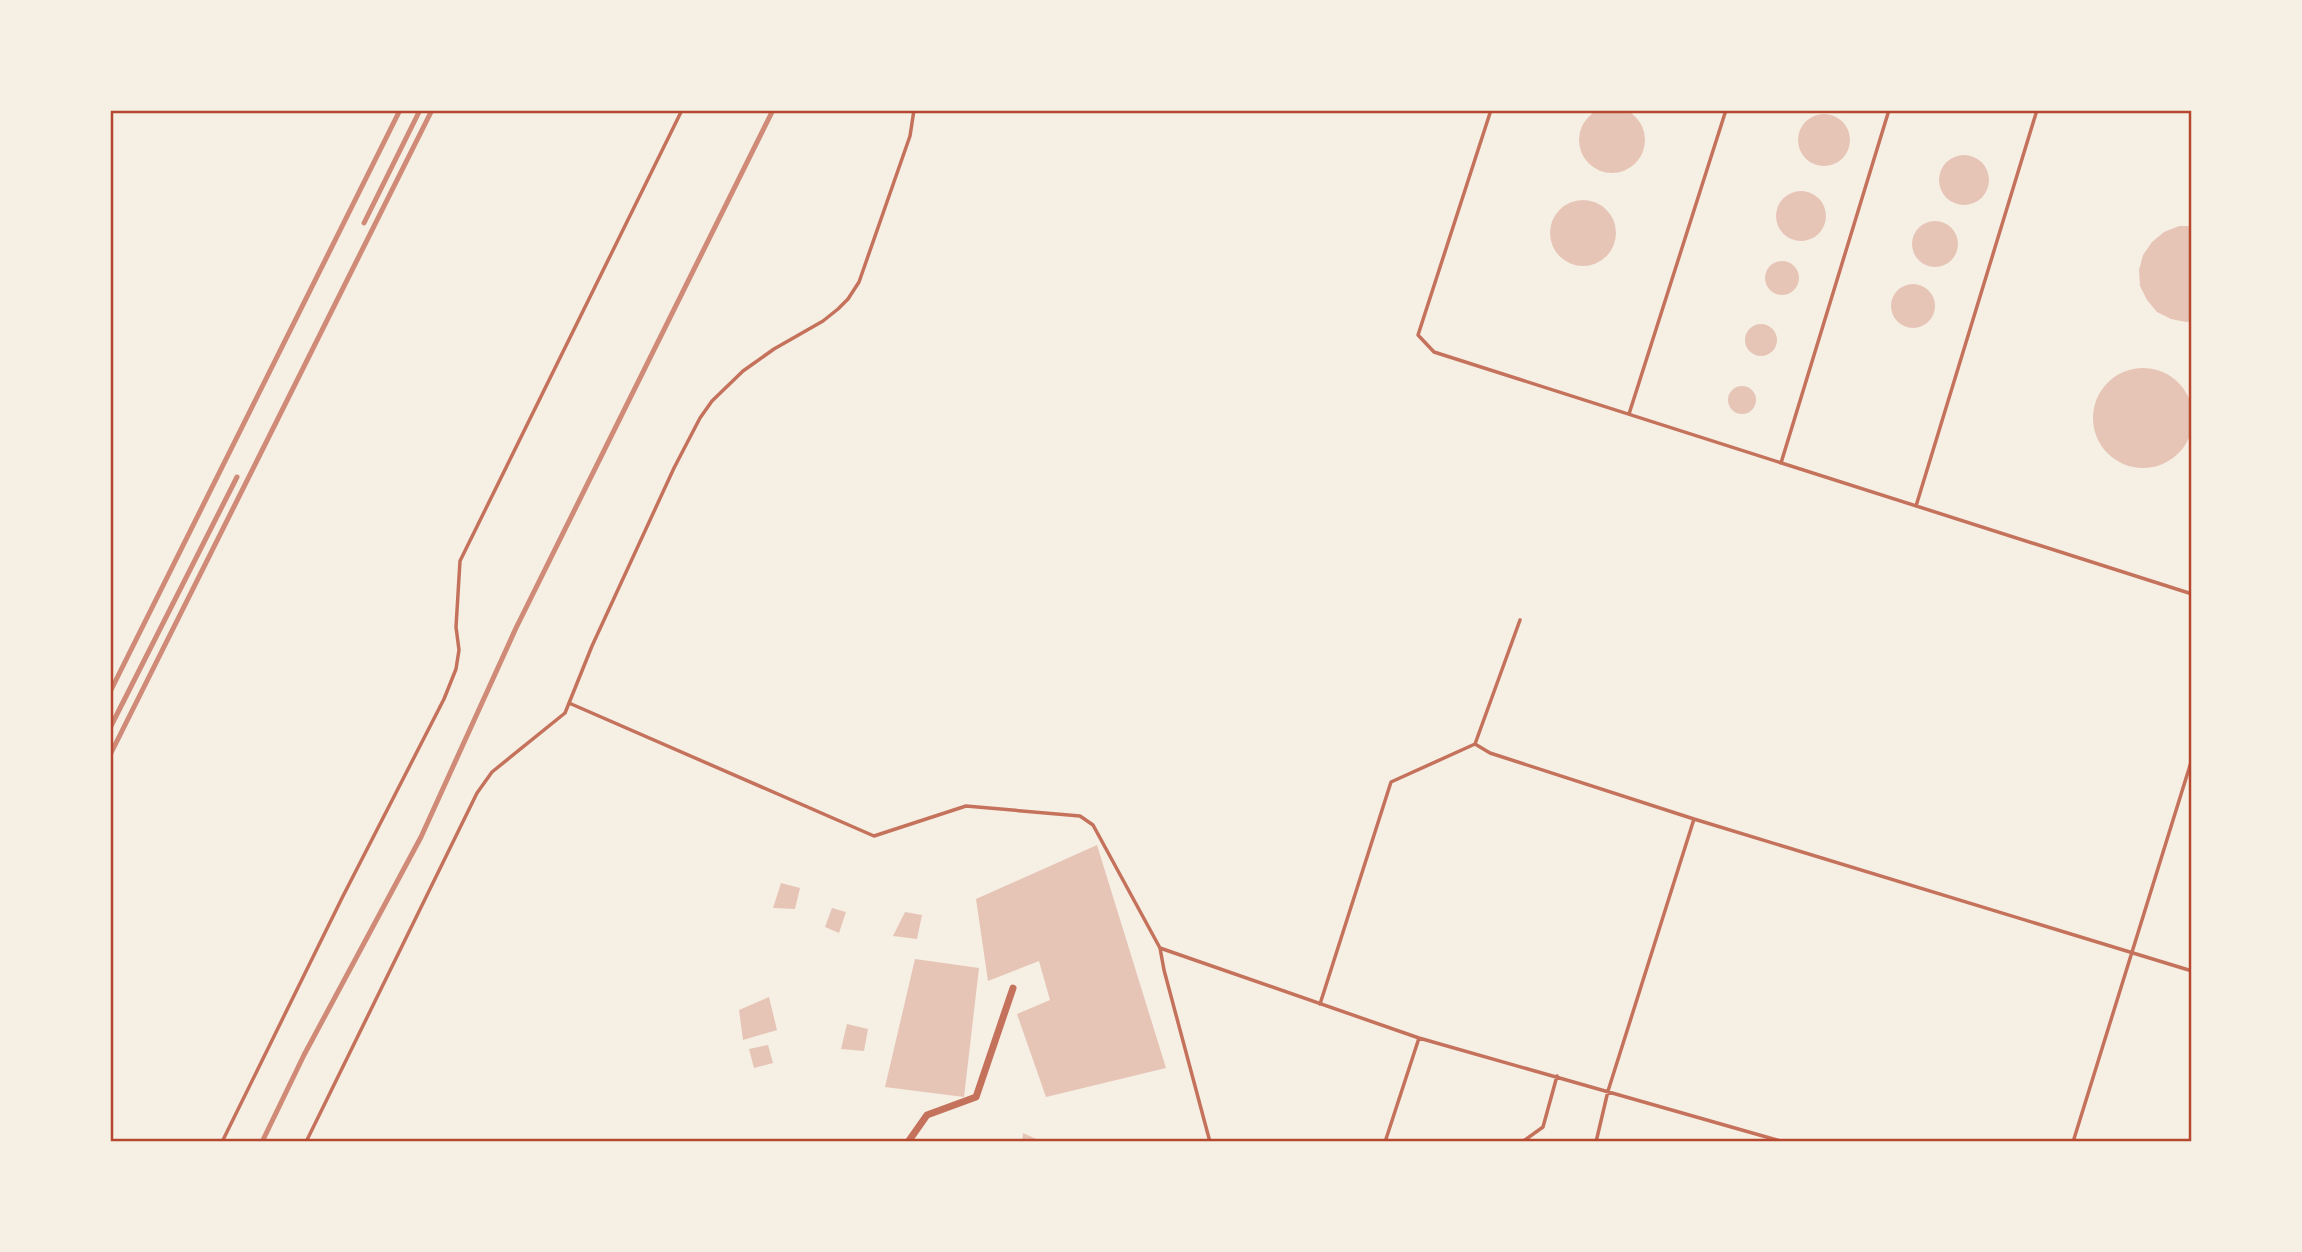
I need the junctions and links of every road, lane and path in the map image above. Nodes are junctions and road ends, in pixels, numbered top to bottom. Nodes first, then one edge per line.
1 (682, 110) edge
2 (914, 110) edge
3 (1492, 110) edge
4 (1726, 110) edge
5 (1889, 110) edge
6 (2037, 110) edge
7 (1629, 414) junction
8 (1780, 463) junction
9 (1916, 506) junction
10 (2192, 594) edge
11 (1520, 620) dead end
12 (569, 703) junction
13 (1475, 744) junction
14 (2192, 759) edge
15 (1694, 819) junction
16 (1160, 948) junction
17 (2131, 953) junction
18 (2192, 971) edge
19 (1013, 988) dead end
20 (1320, 1004) junction
21 (1419, 1038) junction
22 (1557, 1076) junction
23 (1608, 1091) junction
24 (222, 1142) edge
25 (306, 1142) edge
26 (908, 1142) edge
27 (1210, 1142) edge
28 (1385, 1142) edge
29 (1522, 1142) edge
30 (1596, 1142) edge
31 (1784, 1142) edge
32 (2073, 1142) edge

1 - 24 lane
2 - 12 lane
3 - 7 lane
4 - 7 lane
5 - 8 lane
6 - 9 lane
7 - 8 lane
8 - 9 lane
9 - 10 lane
11 - 13 lane
12 - 16 lane
12 - 25 lane
13 - 15 lane
13 - 20 lane
14 - 17 lane
15 - 17 lane
15 - 23 lane
16 - 20 lane
16 - 27 lane
17 - 18 lane
17 - 32 lane
19 - 26 street
20 - 21 lane
21 - 22 lane
21 - 28 lane
22 - 23 lane
22 - 29 lane
23 - 30 lane
23 - 31 lane

